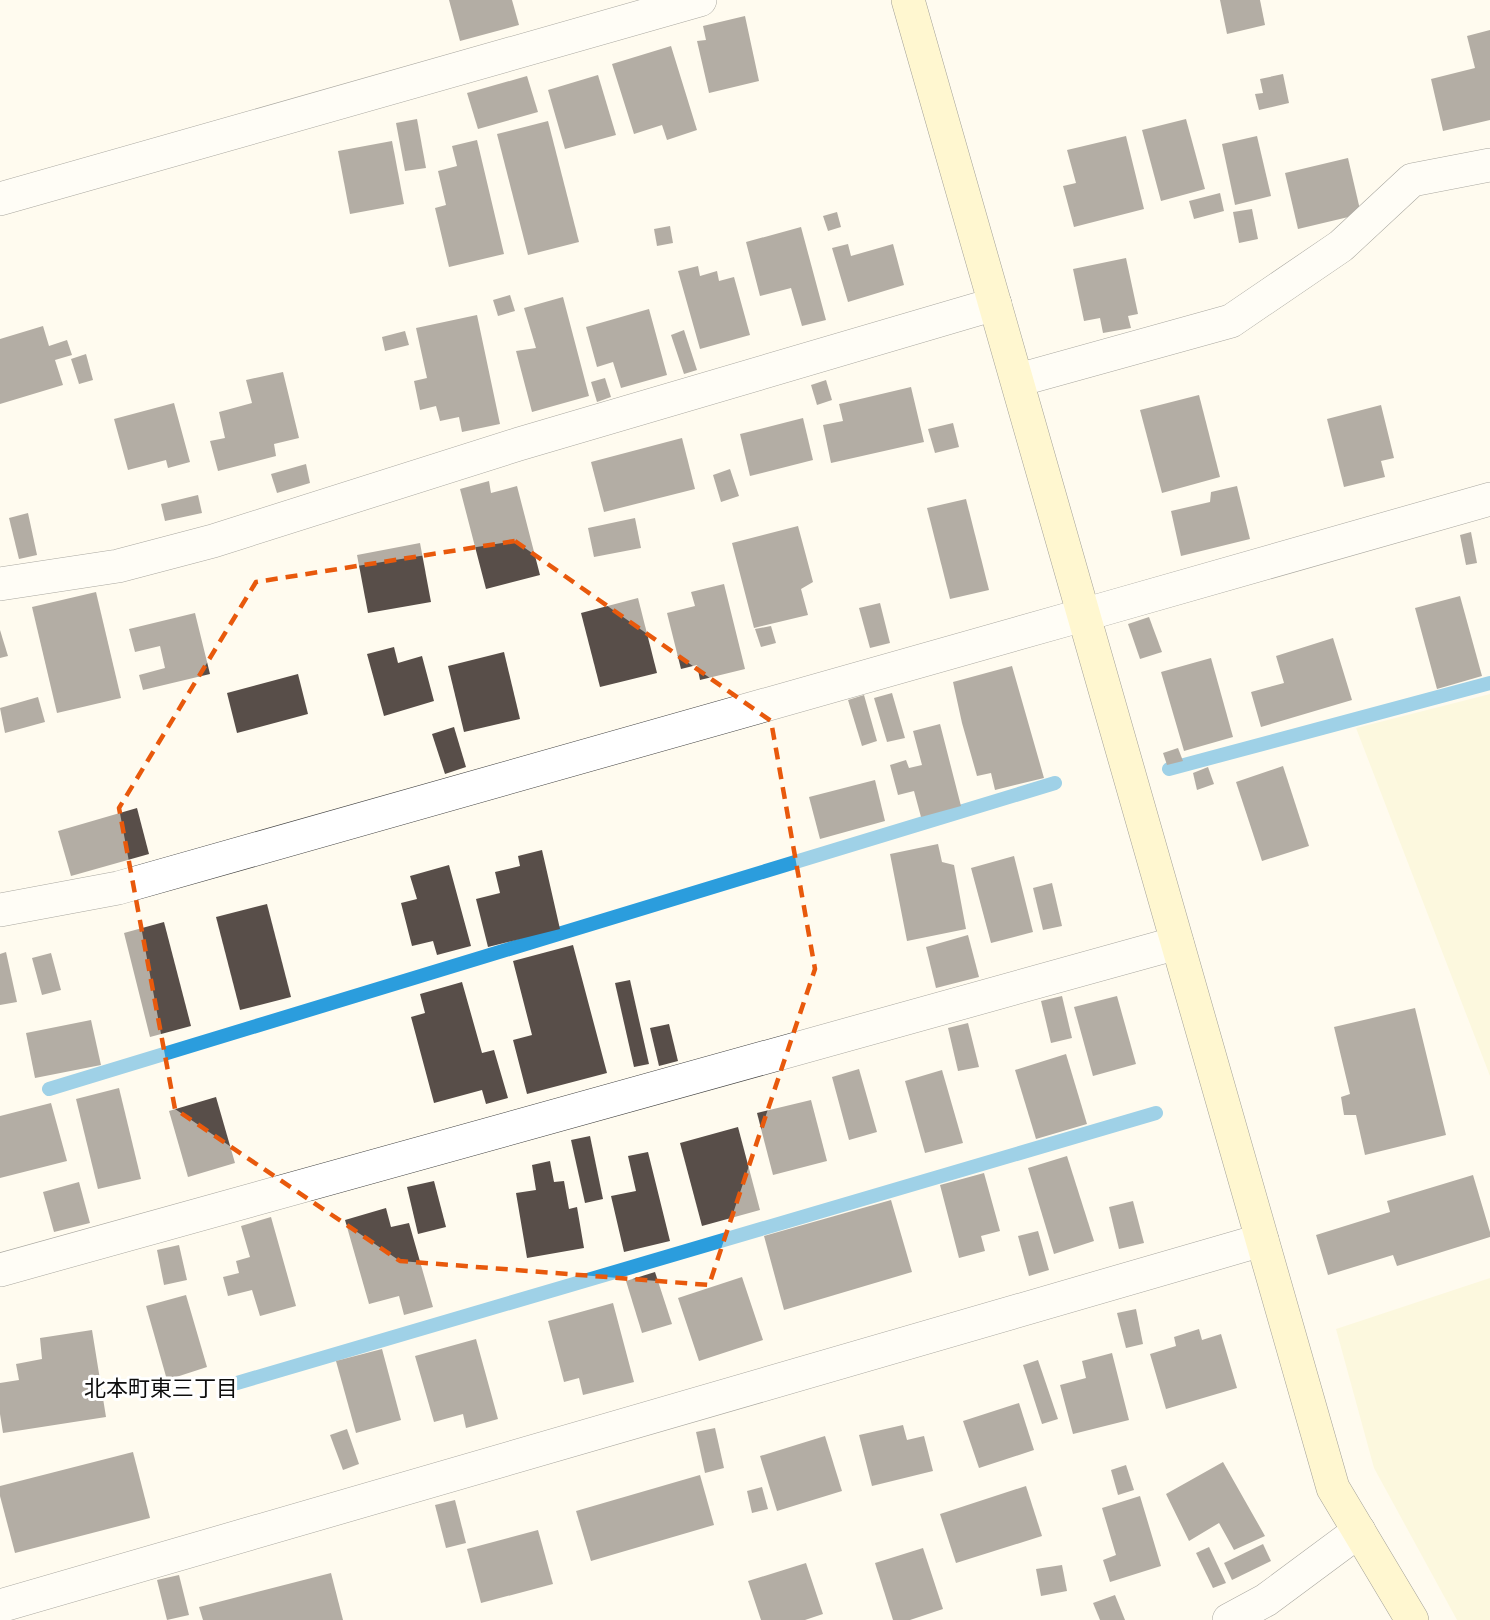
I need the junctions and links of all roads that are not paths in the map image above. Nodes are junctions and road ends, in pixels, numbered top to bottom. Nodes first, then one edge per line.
1 (700, 0) edge
2 (908, 0) edge
3 (1490, 165) edge
4 (0, 199) edge
5 (995, 304) junction
6 (1018, 380) junction
7 (1490, 499) edge
8 (0, 584) edge
9 (1083, 615) junction
10 (0, 910) edge
11 (1177, 944) junction
12 (1262, 1240) junction
13 (0, 1270) edge
14 (1359, 1531) junction
15 (0, 1606) edge
16 (1271, 1610) edge
17 (1229, 1620) edge
18 (1412, 1620) edge

1 - 4 street
2 - 5 street
3 - 6 street
5 - 6 street
5 - 8 street
6 - 9 street
7 - 9 street
9 - 10 street
9 - 11 street
11 - 12 street
11 - 13 street
12 - 14 street
12 - 15 street
14 - 16 street
14 - 18 street
16 - 17 street

